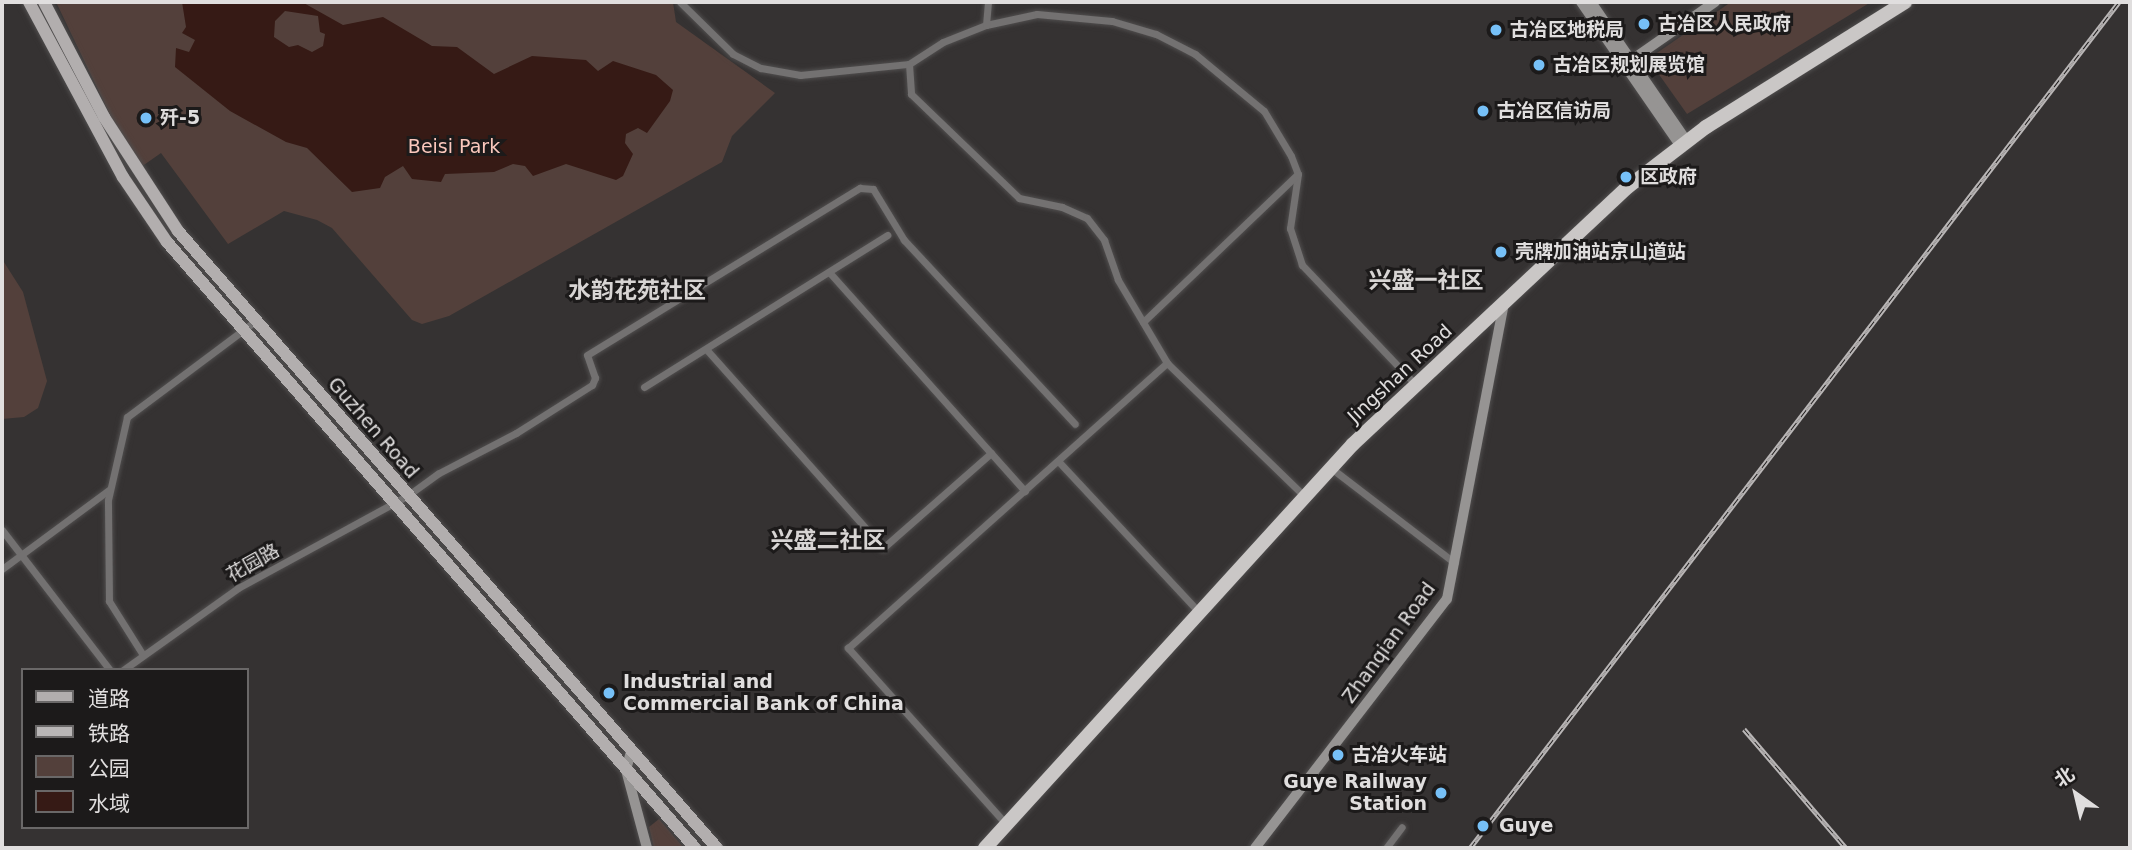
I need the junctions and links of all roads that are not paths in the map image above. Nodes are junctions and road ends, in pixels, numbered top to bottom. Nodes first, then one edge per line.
1 (29, 2) edge
2 (44, 2) edge
3 (680, 2) edge
4 (988, 2) edge
5 (1581, 2) edge
6 (1591, 2) edge
7 (1715, 2) edge
8 (1905, 2) edge
9 (986, 25) junction
10 (1633, 60) junction
11 (909, 64) junction
12 (1683, 143) junction
13 (1298, 174) junction
14 (887, 235) dead end
15 (829, 272) junction
16 (1504, 303) junction
17 (254, 322) junction
18 (1143, 322) junction
19 (243, 330) junction
20 (706, 349) junction
21 (1167, 362) junction
22 (1416, 385) junction
23 (643, 387) dead end
24 (1075, 424) dead end
25 (991, 453) junction
26 (1058, 461) junction
27 (1331, 467) junction
28 (110, 489) junction
29 (1025, 491) junction
30 (1303, 495) junction
31 (407, 496) junction
32 (394, 503) junction
33 (2, 530) edge
34 (20, 555) junction
35 (1455, 563) junction
36 (2, 569) edge
37 (1199, 612) junction
38 (143, 655) junction
39 (108, 668) edge
40 (126, 668) edge
41 (631, 752) junction
42 (626, 771) junction
43 (1007, 824) junction
44 (1402, 827) dead end
45 (646, 848) edge
46 (695, 848) edge
47 (717, 848) edge
48 (985, 848) edge
49 (1255, 848) edge
50 (1386, 848) edge

1 - 19 main road, Guzhen Road
2 - 17 main road, Guzhen Road
3 - 11 street
4 - 9 street
5 - 12 street
6 - 10 street
7 - 10 street
8 - 12 highway, Jingshan Road
9 - 11 street
9 - 13 street
10 - 12 street
11 - 18 street
12 - 16 highway, Jingshan Road
13 - 18 street
13 - 22 street
14 - 15 street
15 - 20 street
15 - 25 street
16 - 22 highway, Jingshan Road
16 - 35 street, Zhanqian Road
17 - 19 street
17 - 31 main road, Guzhen Road
18 - 21 street
19 - 28 street
19 - 32 main road, Guzhen Road
20 - 23 street
20 - 25 street
21 - 26 street
21 - 30 street
22 - 27 highway, Jingshan Road
24 - 31 street, 花园路
25 - 29 street
26 - 29 street
26 - 37 street
27 - 30 highway, Jingshan Road
27 - 35 street
28 - 34 street
28 - 38 street
29 - 43 street
30 - 37 highway, Jingshan Road
31 - 32 street, 花园路
31 - 41 main road, Guzhen Road
32 - 38 street, 花园路
32 - 42 main road, Guzhen Road
33 - 34 street
34 - 36 street
34 - 39 street
35 - 49 street, Zhanqian Road
37 - 43 highway, Jingshan Road
38 - 40 street, 花园路
41 - 42 street
41 - 47 main road, Guzhen Road
42 - 45 street
42 - 46 main road, Guzhen Road
43 - 48 highway, Jingshan Road
44 - 50 street

